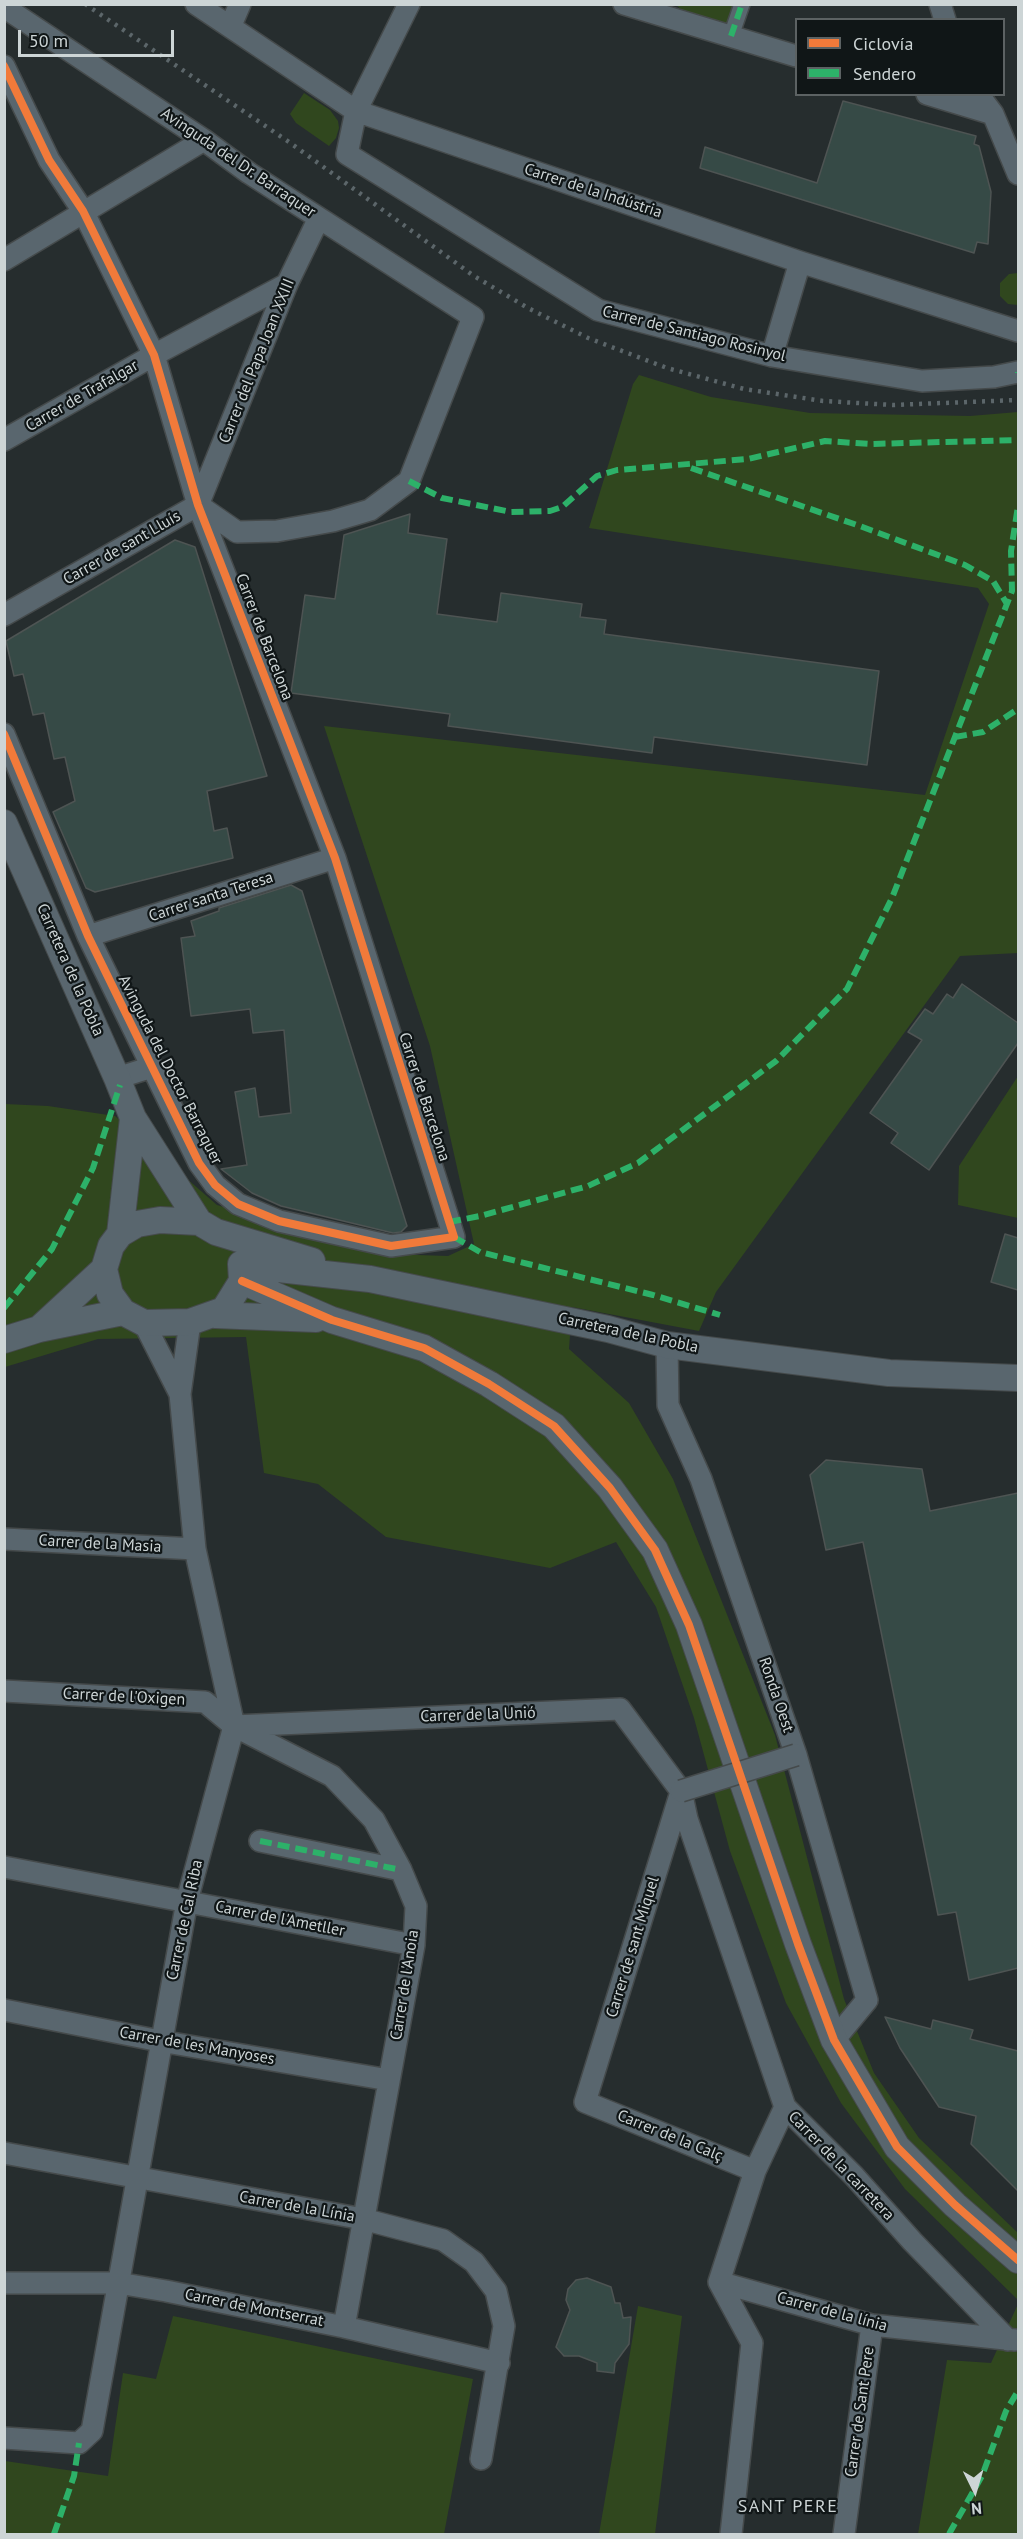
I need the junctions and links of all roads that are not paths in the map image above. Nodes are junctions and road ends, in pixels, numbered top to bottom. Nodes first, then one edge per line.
1 (196, 4) edge
2 (240, 4) edge
3 (409, 4) edge
4 (624, 4) edge
5 (742, 4) edge
6 (4, 7) edge
7 (231, 25) junction
8 (731, 36) junction
9 (795, 56) edge
10 (4, 66) edge
11 (934, 96) edge
12 (980, 96) edge
13 (356, 111) junction
14 (993, 114) junction
15 (204, 140) junction
16 (1018, 174) edge
17 (83, 211) junction
18 (320, 218) junction
19 (4, 260) edge
20 (800, 262) junction
21 (287, 284) junction
22 (473, 316) joint
23 (1017, 329) edge
24 (154, 355) junction
25 (772, 356) junction
26 (1018, 372) edge
27 (4, 440) edge
28 (198, 505) junction
29 (4, 615) edge
30 (4, 734) edge
31 (4, 823) edge
32 (335, 858) junction
33 (88, 936) junction
34 (152, 1066) junction
35 (117, 1077) junction
36 (133, 1118) junction
37 (207, 1227) junction
38 (120, 1234) junction
39 (454, 1237) joint
40 (104, 1269) junction
41 (242, 1273) junction
42 (370, 1279) junction
43 (214, 1315) junction
44 (134, 1318) junction
45 (332, 1320) junction
46 (190, 1322) junction
47 (4, 1329) edge
48 (39, 1329) junction
49 (4, 1340) edge
50 (667, 1345) junction
51 (1018, 1378) edge
52 (180, 1394) junction
53 (4, 1539) edge
54 (195, 1549) junction
55 (4, 1691) edge
56 (234, 1726) junction
57 (796, 1755) junction
58 (681, 1791) junction
59 (687, 1819) joint
60 (260, 1841) dead end
61 (4, 1866) edge
62 (401, 1870) junction
63 (187, 1901) junction
64 (414, 1945) junction
65 (4, 2010) edge
66 (834, 2040) junction
67 (160, 2041) junction
68 (389, 2080) junction
69 (585, 2102) joint
70 (785, 2107) junction
71 (4, 2153) edge
72 (755, 2171) junction
73 (139, 2178) junction
74 (363, 2219) junction
75 (1018, 2260) edge
76 (719, 2282) junction
77 (4, 2283) edge
78 (118, 2283) junction
79 (872, 2325) junction
80 (344, 2327) junction
81 (1013, 2340) edge
82 (499, 2363) junction
83 (4, 2438) edge
84 (481, 2459) dead end
85 (731, 2535) edge
86 (844, 2535) edge

1 - 7 street, Carrer de la Indústria
2 - 7 street
3 - 13 street
4 - 8 street
5 - 8 street
6 - 15 street, Avinguda del Dr. Barraquer
7 - 13 street, Carrer de la Indústria
8 - 9 street
10 - 17 street, Carrer de Barcelona
11 - 14 street
12 - 14 street
13 - 20 street, Carrer de la Indústria
13 - 25 street, Carrer de Santiago Rosinyol
14 - 16 street
15 - 17 street
15 - 18 street, Avinguda del Dr. Barraquer
17 - 19 street
17 - 24 street, Carrer de Barcelona
18 - 21 street, Carrer del Papa Joan XXIII
18 - 22 street, Avinguda del Dr. Barraquer
20 - 23 street, Carrer de la Indústria
20 - 25 street
21 - 24 street, Carrer de Trafalgar
21 - 28 street, Carrer del Papa Joan XXIII
22 - 28 street, Carrer de sant Lluís
24 - 27 street, Carrer de Trafalgar
24 - 28 street, Carrer de Barcelona
25 - 26 street, Carrer de Santiago Rosinyol
28 - 29 street, Carrer de sant Lluís
28 - 32 street, Carrer de Barcelona
30 - 33 street, Avinguda del Doctor Barraquer
31 - 35 street, Carretera de la Pobla
32 - 33 street, Carrer santa Teresa
32 - 39 street, Carrer de Barcelona
33 - 34 street, Avinguda del Doctor Barraquer
34 - 35 street
34 - 39 street, Avinguda del Doctor Barraquer
35 - 36 street, Carretera de la Pobla
36 - 37 street, Carretera de la Pobla
36 - 38 street, Carretera de la Pobla
37 - 38 street
37 - 41 street
37 - 42 street
38 - 40 street
40 - 44 street
40 - 48 street
41 - 42 street, Carretera de la Pobla
41 - 43 street
41 - 45 street
42 - 50 street, Carretera de la Pobla
43 - 45 street
43 - 46 street
44 - 46 street
44 - 48 street
44 - 52 street, Carrer de Cal Riba
45 - 66 street
46 - 52 street, Carrer de Cal Riba
47 - 48 street
48 - 49 street
50 - 51 street, Carretera de la Pobla
50 - 57 street, Ronda Oest
52 - 54 street, Carrer de Cal Riba
53 - 54 street, Carrer de la Masia
54 - 56 street, Carrer de Cal Riba
55 - 56 street, Carrer de l'Oxigen
56 - 58 street, Carrer de la Unió
56 - 62 street, Carrer de l'Anoia
56 - 63 street, Carrer de Cal Riba
57 - 58 street, bridge
57 - 66 street, Ronda Oest
58 - 59 street, Carrer de la Unió
58 - 69 street, Carrer de sant Miquel
59 - 70 street, Carrer de la carretera
60 - 62 street
61 - 63 street, Carrer de l'Ametller
62 - 64 street, Carrer de l'Anoia
63 - 64 street, Carrer de l'Ametller
63 - 67 street, Carrer de Cal Riba
64 - 68 street, Carrer de l'Anoia
65 - 67 street, Carrer de les Manyoses
66 - 75 street
67 - 68 street, Carrer de les Manyoses
67 - 73 street, Carrer de Cal Riba
68 - 74 street, Carrer de l'Anoia
69 - 72 street, Carrer de la Calç
70 - 72 street
70 - 81 street, Carrer de la carretera
71 - 73 street, Carrer de la Línia
72 - 76 street
73 - 74 street, Carrer de la Línia
73 - 78 street, Carrer de Cal Riba
74 - 80 street, Carrer de l'Anoia
74 - 82 street, Carrer de la Línia
76 - 79 street, Carrer de la línia
76 - 85 street
77 - 78 street, Carrer de Montserrat
78 - 80 street, Carrer de Montserrat
78 - 83 street, Carrer de Cal Riba
79 - 81 street, Carrer de la línia
79 - 86 street, Carrer de Sant Pere
80 - 82 street, Carrer de Montserrat
82 - 84 street, Carrer de la Línia

